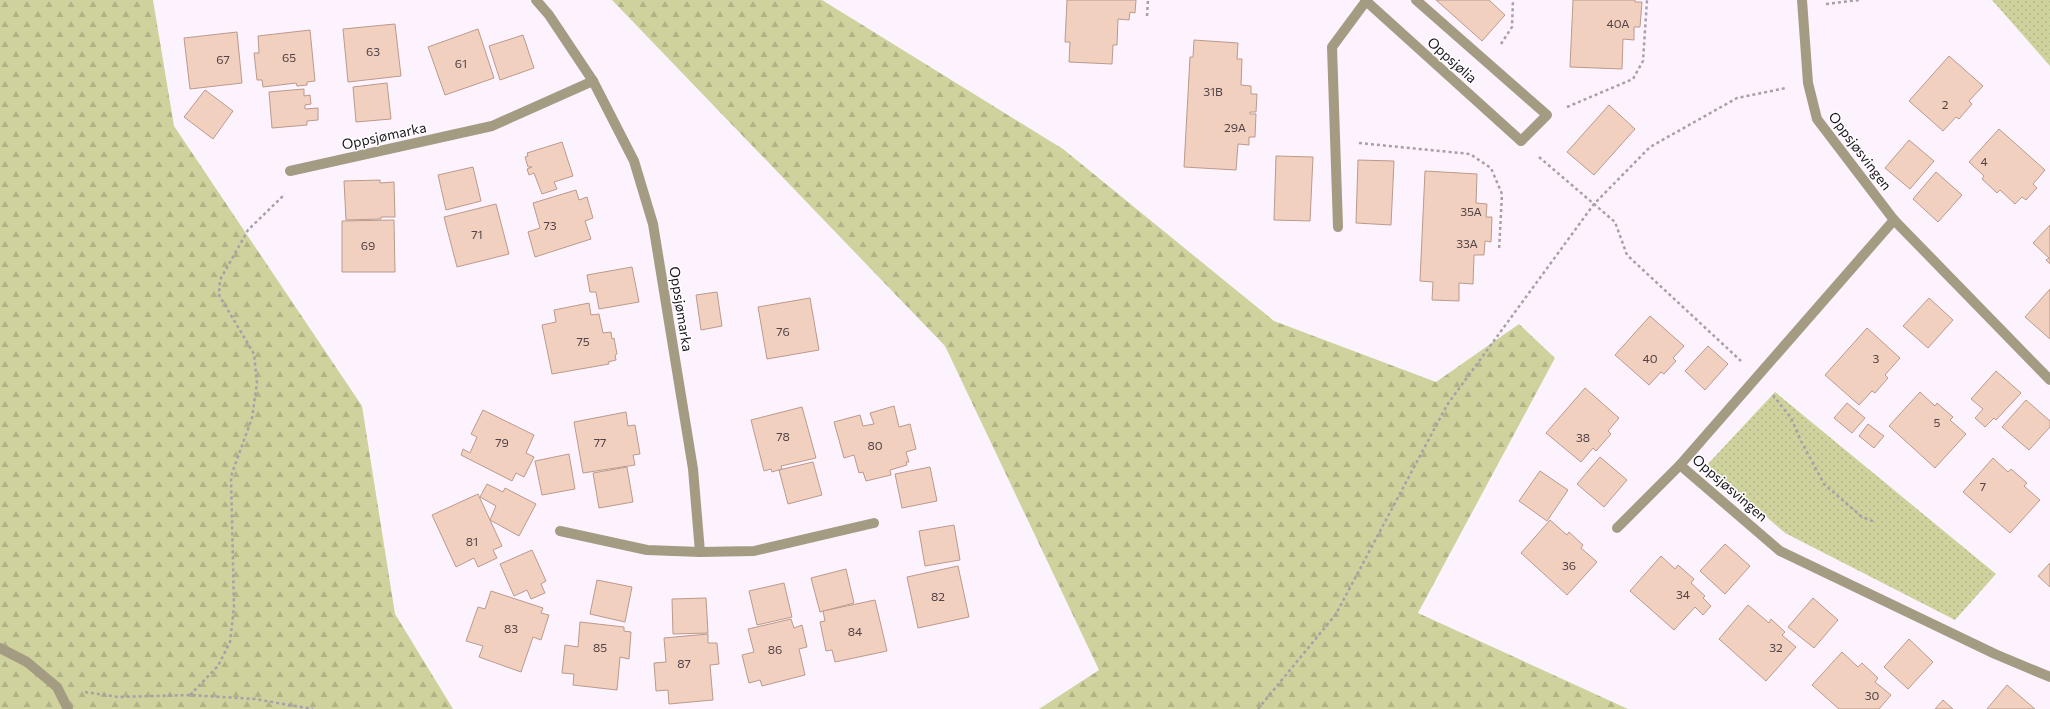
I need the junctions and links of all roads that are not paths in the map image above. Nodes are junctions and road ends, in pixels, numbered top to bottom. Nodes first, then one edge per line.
1 (536, 0) edge
2 (1416, 0) edge
3 (1802, 0) edge
4 (1365, 1) edge
5 (593, 81) junction
6 (290, 171) dead end
7 (1894, 220) junction
8 (1338, 227) dead end
9 (2050, 380) edge
10 (1680, 465) junction
11 (874, 523) dead end
12 (1617, 528) dead end
13 (560, 531) dead end
14 (700, 552) junction
15 (0, 648) edge
16 (2050, 677) edge
17 (68, 709) edge

1 - 5 street, Oppsjømarka
2 - 4 street, Oppsjølia
3 - 7 street, Oppsjøsvingen
4 - 8 street
5 - 6 street, Oppsjømarka
5 - 14 street, Oppsjømarka
7 - 9 street, Oppsjøsvingen
7 - 10 street, Oppsjøsvingen
10 - 12 street
10 - 16 street, Oppsjøsvingen
11 - 14 street
13 - 14 street
15 - 17 street

